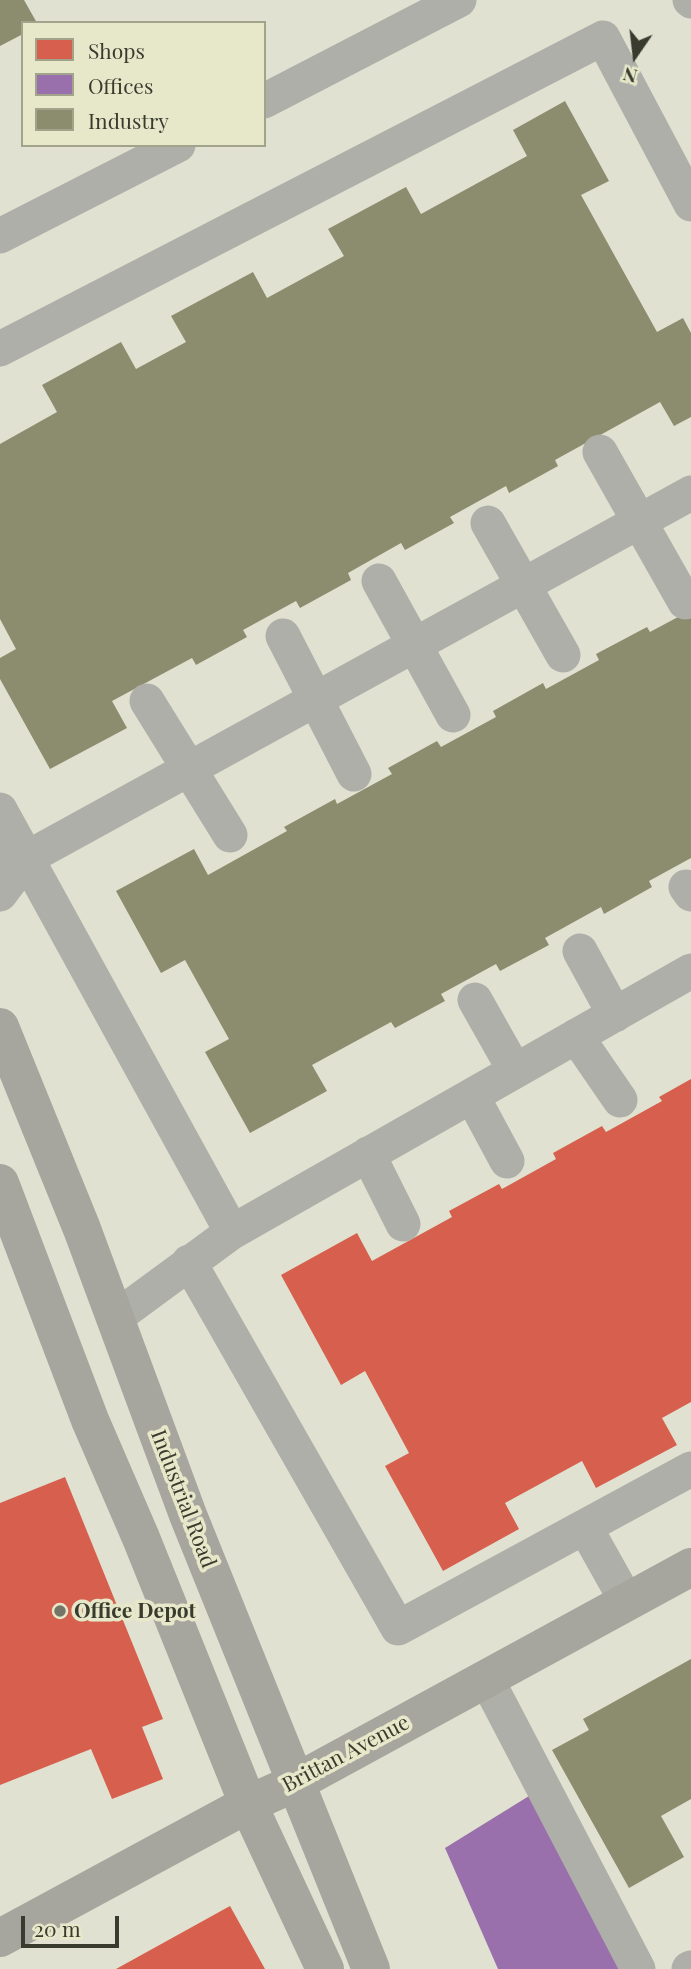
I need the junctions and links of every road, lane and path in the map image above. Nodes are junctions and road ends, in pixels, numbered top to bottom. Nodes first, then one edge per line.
1 (459, 0) edge
2 (266, 100) edge
3 (174, 147) edge
4 (691, 204) edge
5 (0, 236) edge
6 (0, 349) edge
7 (600, 452) dead end
8 (691, 493) edge
9 (640, 521) junction
10 (488, 523) dead end
11 (379, 581) dead end
12 (522, 586) junction
13 (685, 602) dead end
14 (284, 636) dead end
15 (413, 646) junction
16 (563, 655) dead end
17 (317, 699) junction
18 (148, 702) dead end
19 (453, 715) dead end
20 (189, 769) junction
21 (354, 774) dead end
22 (0, 810) edge
23 (230, 835) dead end
24 (14, 860) edge
25 (0, 894) edge
26 (580, 951) dead end
27 (688, 980) edge
28 (475, 1000) dead end
29 (615, 1015) junction
30 (0, 1027) edge
31 (576, 1037) junction
32 (515, 1071) junction
33 (472, 1096) junction
34 (620, 1100) dead end
35 (368, 1154) junction
36 (507, 1161) dead end
37 (0, 1182) edge
38 (403, 1224) dead end
39 (232, 1232) junction
40 (189, 1262) junction
41 (115, 1318) junction
42 (691, 1469) edge
43 (585, 1527) junction
44 (691, 1567) edge
45 (626, 1602) junction
46 (486, 1678) junction
47 (295, 1783) junction
48 (248, 1804) junction
49 (0, 1938) edge
50 (325, 1969) edge
51 (371, 1969) edge
52 (638, 1969) edge

1 - 2 street
3 - 5 street
4 - 6 street
7 - 9 street
8 - 9 street
9 - 12 street
9 - 13 street
10 - 12 street
11 - 15 street
12 - 15 street
12 - 16 street
14 - 17 street
15 - 17 street
15 - 19 street
17 - 20 street
17 - 21 street
18 - 20 street
20 - 23 street
20 - 24 street
22 - 24 street
24 - 25 street
24 - 39 street
26 - 29 street
27 - 29 street
28 - 32 street
29 - 31 street
30 - 41 main road, Industrial Road
31 - 32 street
31 - 34 street
32 - 33 street
33 - 35 street
33 - 36 street
35 - 38 street
35 - 39 street
37 - 48 main road
39 - 40 street
40 - 41 street
40 - 43 street
41 - 47 main road, Industrial Road
42 - 43 street
43 - 45 street
44 - 45 main road, Brittan Avenue
45 - 46 main road, Brittan Avenue
46 - 47 main road, Brittan Avenue
46 - 52 street
47 - 48 main road, Brittan Avenue
47 - 51 main road, Industrial Road
48 - 49 main road, Brittan Avenue
48 - 50 main road

